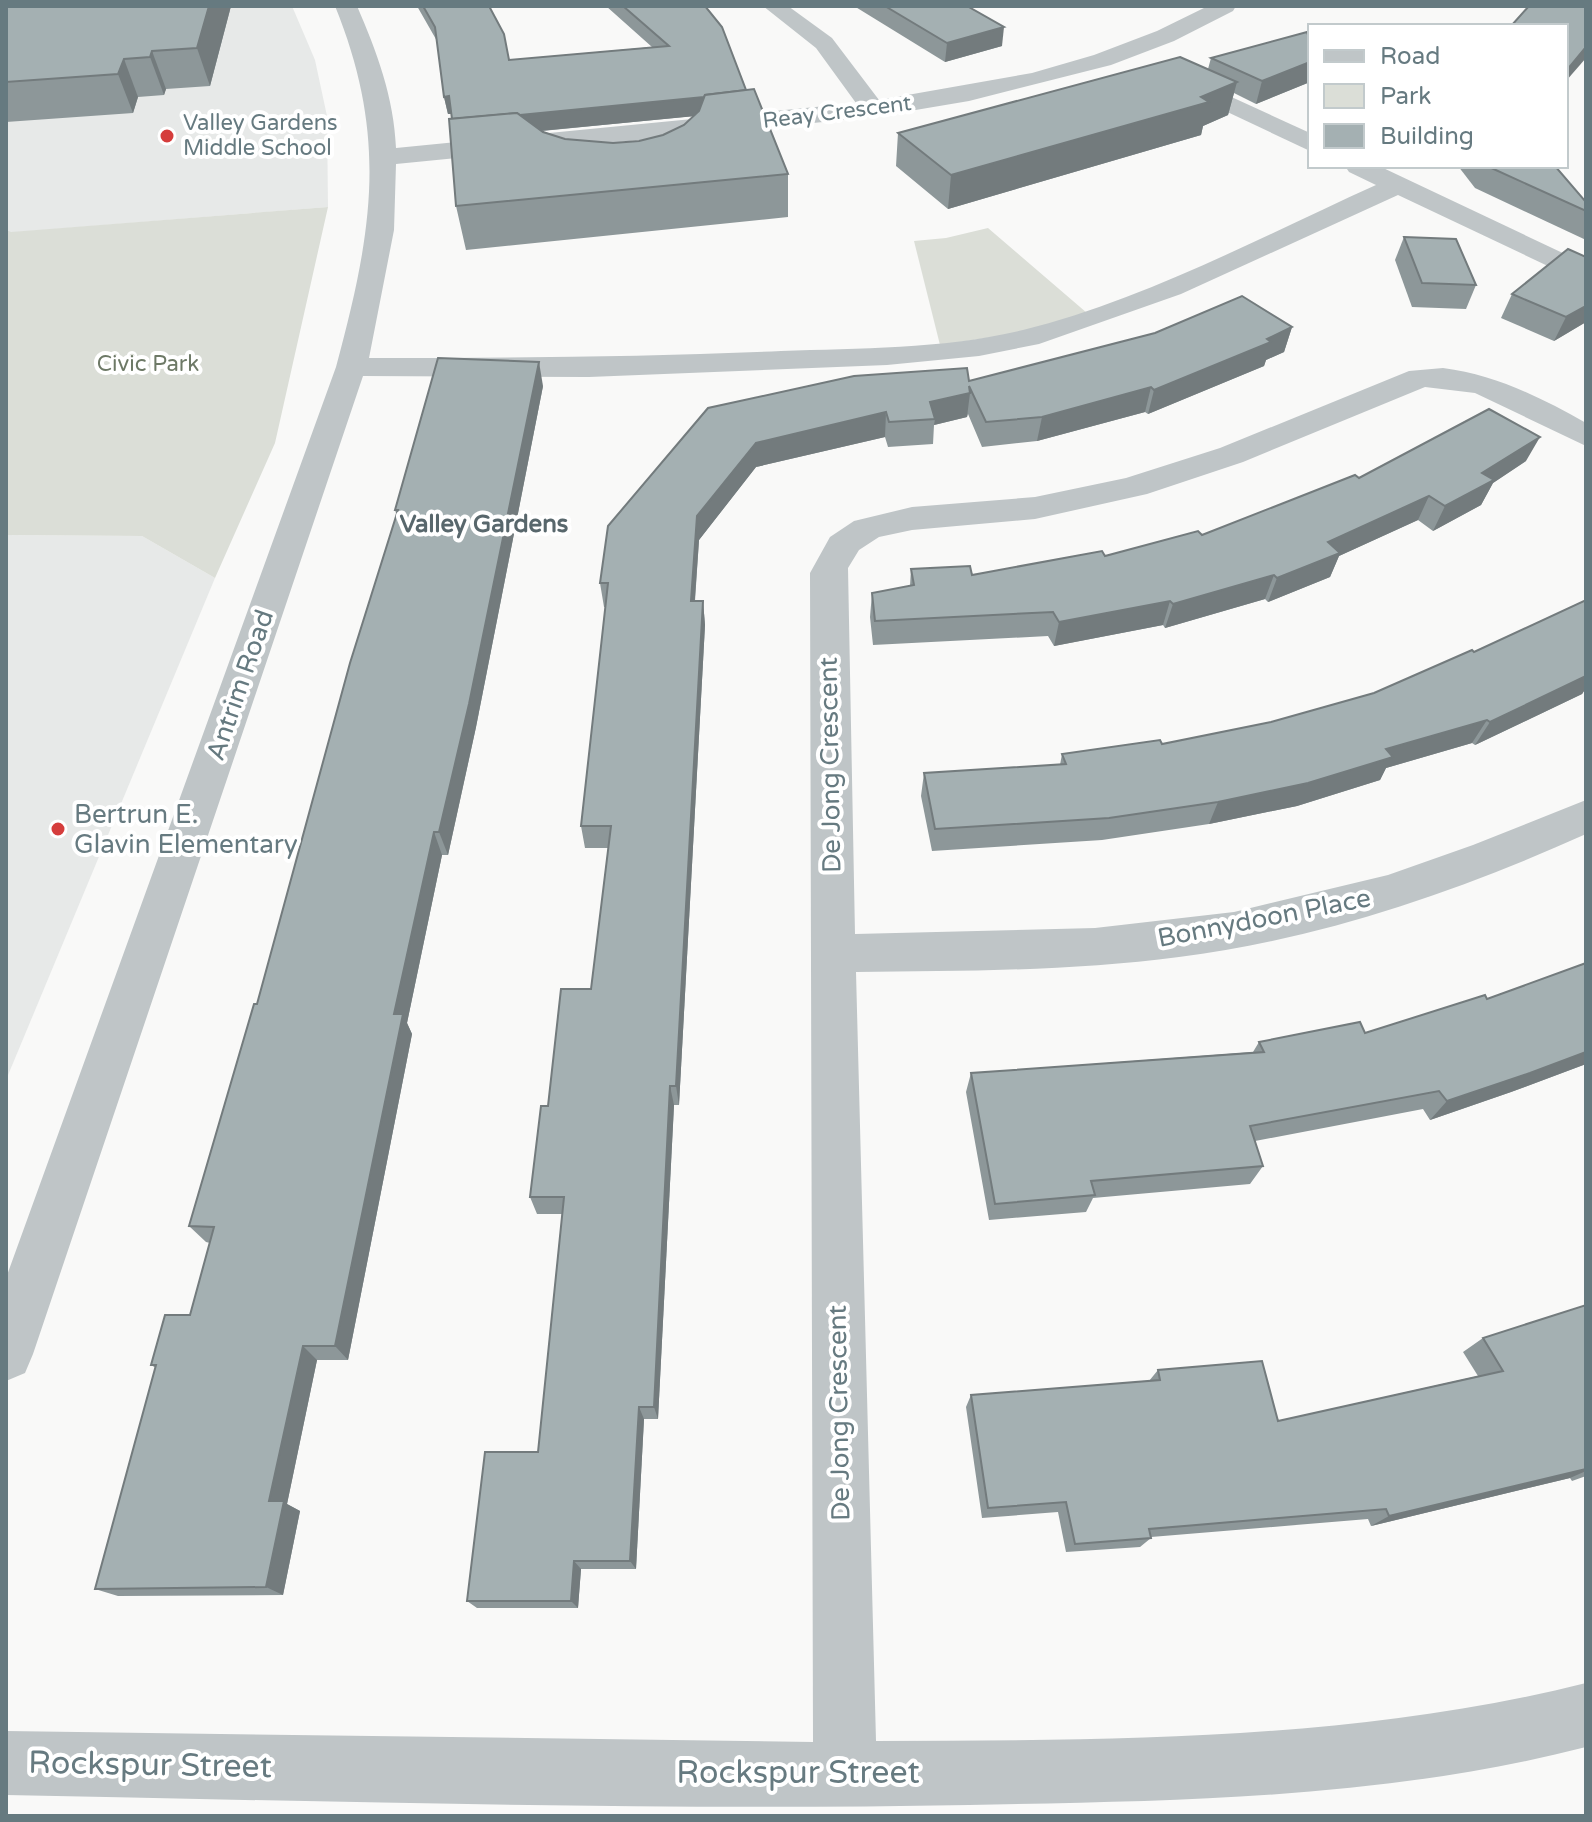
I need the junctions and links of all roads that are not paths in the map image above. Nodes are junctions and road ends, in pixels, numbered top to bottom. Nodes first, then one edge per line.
1 (346, 6) edge
2 (774, 6) edge
3 (1225, 6) edge
4 (1121, 52) junction
5 (904, 105) junction
6 (874, 110) junction
7 (945, 123) edge
8 (693, 127) junction
9 (1308, 142) edge
10 (530, 143) junction
11 (685, 154) edge
12 (385, 157) junction
13 (559, 166) edge
14 (1362, 168) edge
15 (1398, 185) junction
16 (1586, 275) edge
17 (351, 367) junction
18 (1586, 436) edge
19 (1586, 816) edge
20 (831, 953) junction
21 (6, 1354) edge
22 (1586, 1715) edge
23 (6, 1763) edge
24 (845, 1776) junction

1 - 12 street, Antrim Road
2 - 6 street
3 - 4 street, Reay Crescent
4 - 5 street, Reay Crescent
4 - 9 street
5 - 6 street, Reay Crescent
5 - 7 street
6 - 8 street, Reay Crescent
8 - 10 street, Reay Crescent
8 - 11 street
10 - 12 street, Reay Crescent
10 - 13 street
12 - 17 street, Antrim Road
14 - 15 street
15 - 16 street
15 - 17 street
17 - 21 street, Antrim Road
18 - 20 street, De Jong Crescent
19 - 20 street, Bonnydoon Place
20 - 24 street, De Jong Crescent
22 - 24 street, Rockspur Street
23 - 24 street, Rockspur Street

